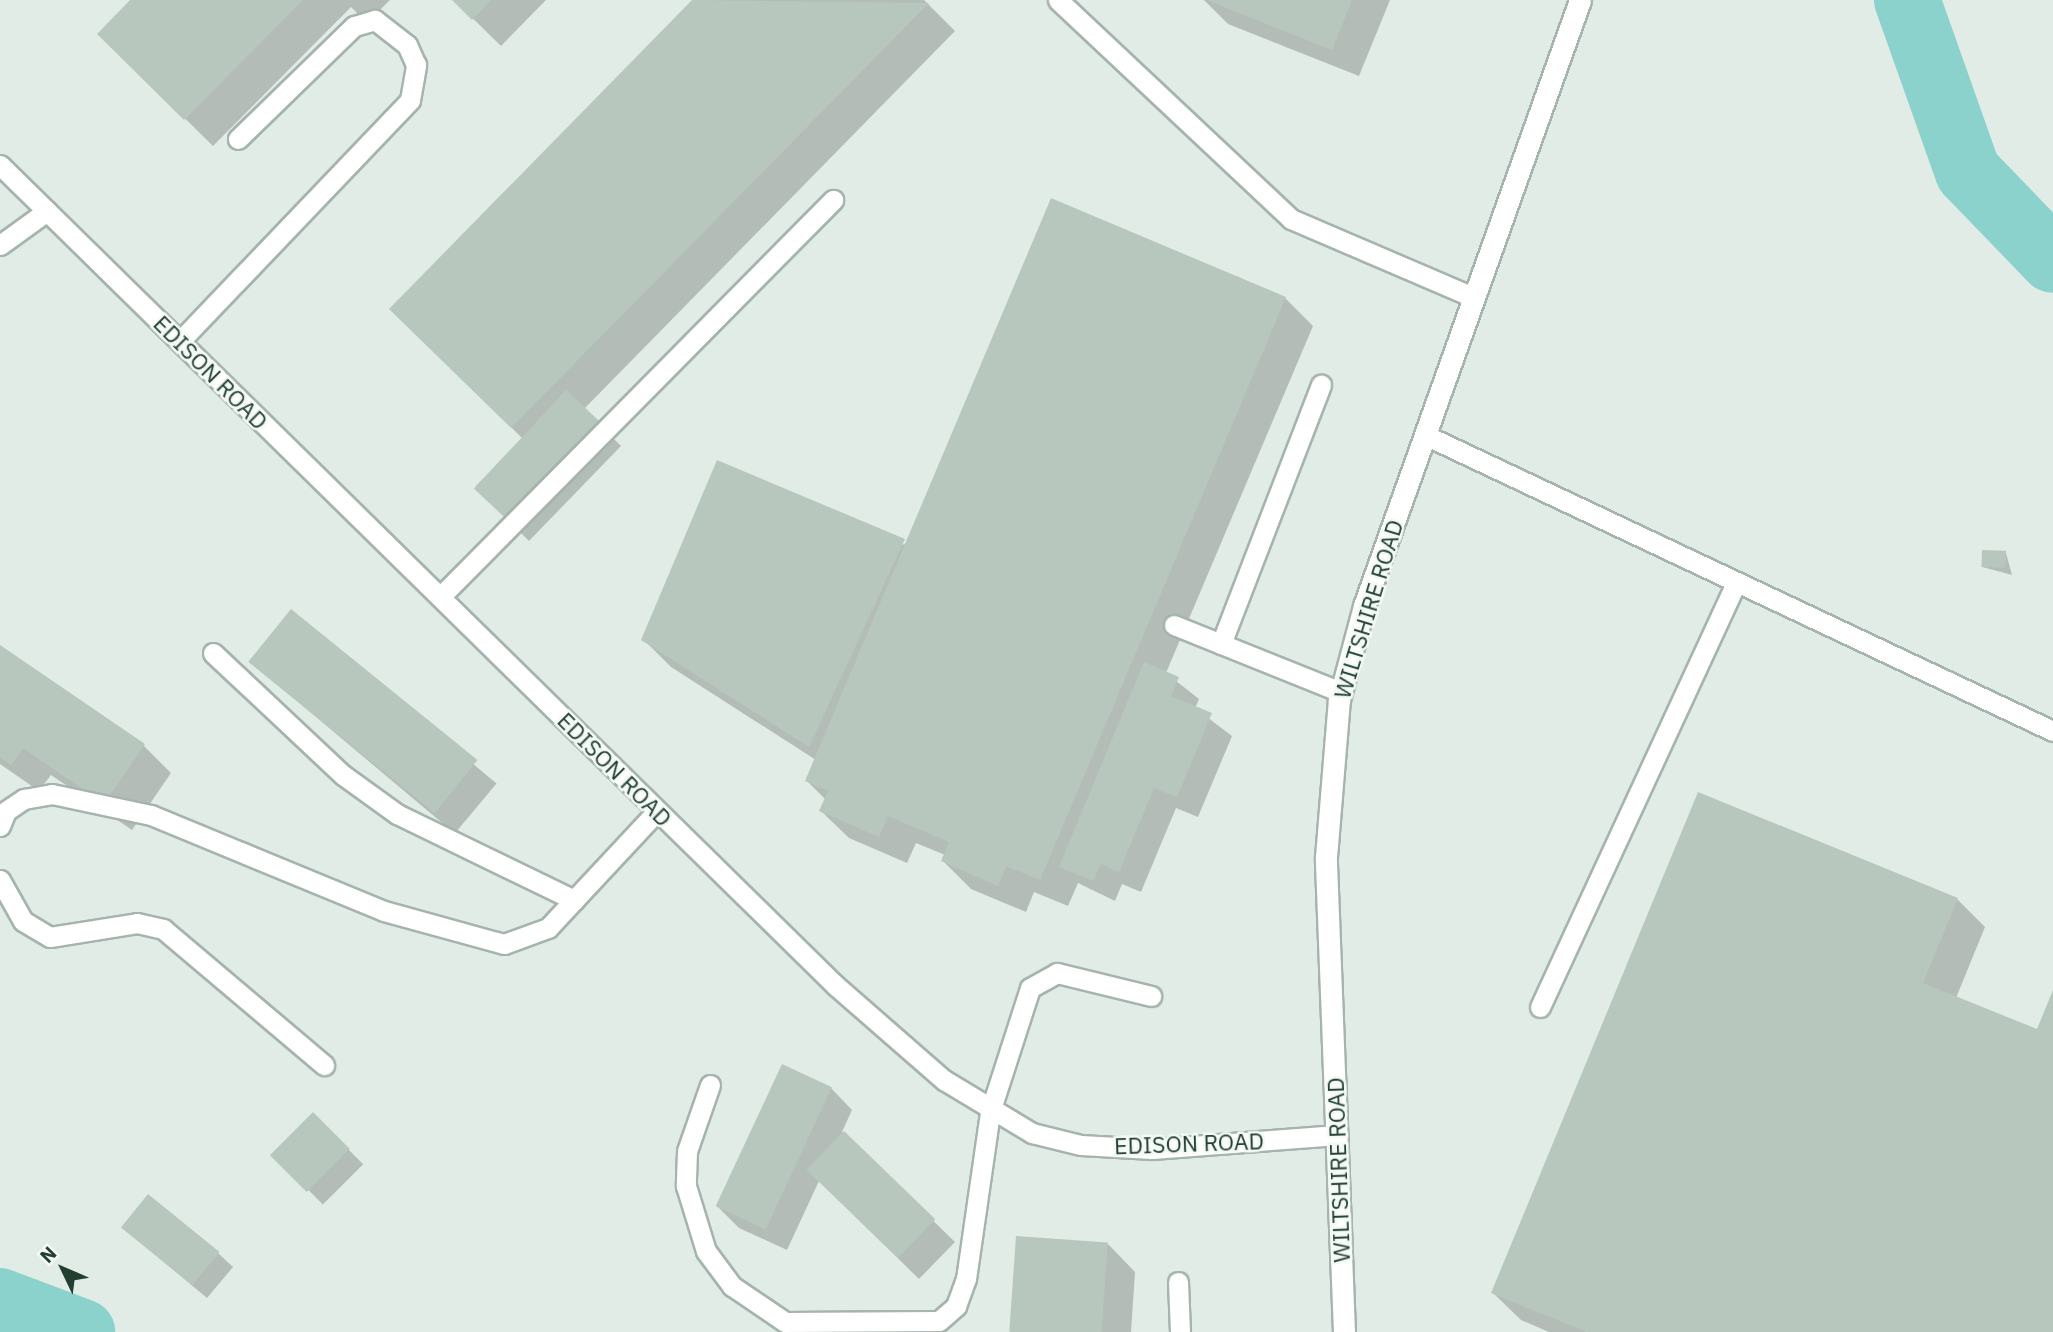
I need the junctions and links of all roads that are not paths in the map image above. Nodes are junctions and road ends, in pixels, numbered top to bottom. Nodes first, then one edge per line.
1 (1058, 0) edge
2 (1580, 0) edge
3 (238, 139) dead end
4 (0, 164) edge
5 (833, 200) dead end
6 (47, 211) junction
7 (0, 245) edge
8 (1473, 297) junction
9 (180, 341) junction
10 (1321, 385) dead end
11 (1425, 435) junction
12 (1736, 583) junction
13 (440, 597) junction
14 (1174, 625) dead end
15 (1221, 644) junction
16 (213, 653) dead end
17 (1342, 692) junction
18 (2053, 731) edge
19 (657, 811) junction
20 (0, 826) edge
21 (0, 880) edge
22 (574, 900) junction
23 (1151, 996) dead end
24 (1540, 1007) dead end
25 (324, 1065) dead end
26 (710, 1085) dead end
27 (990, 1112) junction
28 (1337, 1135) junction
29 (1178, 1282) dead end
30 (1181, 1332) edge
31 (1344, 1332) edge

1 - 8 lane
2 - 8 street, WILTSHIRE ROAD
3 - 9 lane
4 - 6 lane, EDISON ROAD
5 - 13 lane
6 - 7 lane
6 - 9 lane, EDISON ROAD
8 - 11 street, WILTSHIRE ROAD
9 - 13 lane, EDISON ROAD
10 - 15 lane
11 - 12 lane
11 - 17 street, WILTSHIRE ROAD
12 - 18 lane
12 - 24 lane
13 - 19 lane, EDISON ROAD
14 - 15 lane
15 - 17 lane
16 - 22 lane
17 - 28 street, WILTSHIRE ROAD
19 - 22 lane
19 - 27 lane, EDISON ROAD
20 - 22 lane
21 - 25 lane
23 - 27 lane
26 - 27 lane
27 - 28 lane, EDISON ROAD
28 - 31 street, WILTSHIRE ROAD
29 - 30 lane

